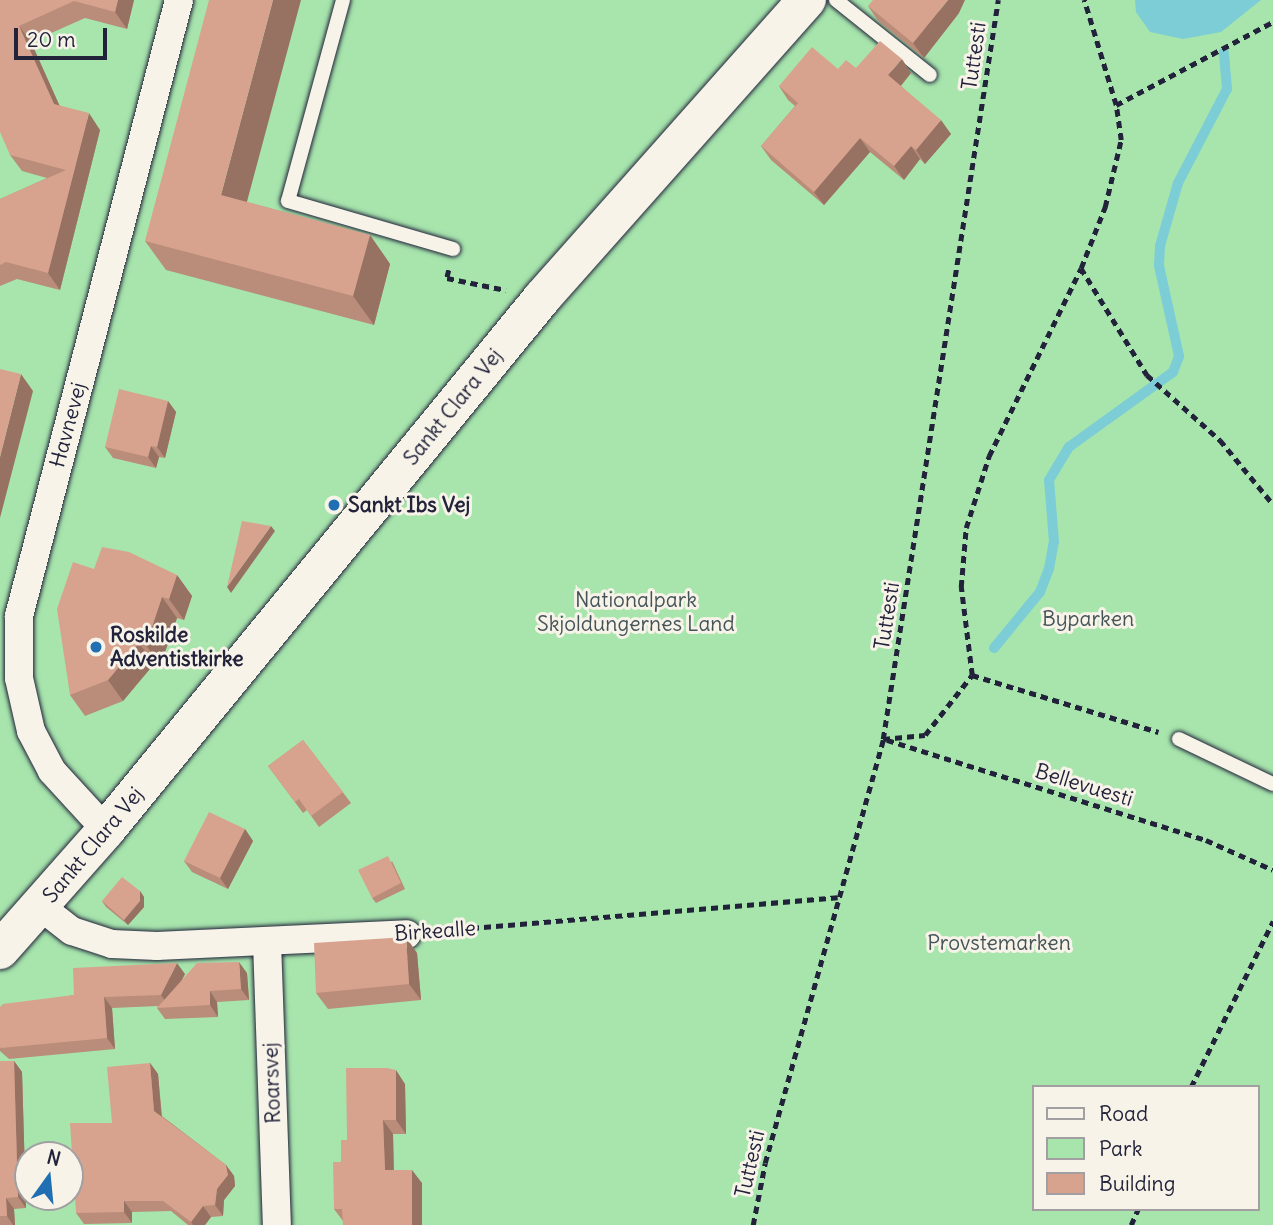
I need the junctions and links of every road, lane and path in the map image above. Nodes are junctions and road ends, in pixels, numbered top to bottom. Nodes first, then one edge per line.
1 (179, 0) edge
2 (343, 0) edge
3 (807, 0) edge
4 (836, 0) edge
5 (998, 0) edge
6 (1084, 0) edge
7 (1273, 22) edge
8 (930, 75) dead end
9 (1116, 106) junction
10 (453, 248) joint
11 (1081, 268) junction
12 (542, 298) junction
13 (1273, 504) edge
14 (972, 675) junction
15 (883, 738) junction
16 (1179, 739) joint
17 (1273, 784) edge
18 (106, 830) junction
19 (1273, 870) edge
20 (838, 897) junction
21 (41, 907) junction
22 (1273, 921) edge
23 (407, 934) joint
24 (267, 942) junction
25 (0, 950) edge
26 (1192, 1085) edge
27 (277, 1225) edge
28 (753, 1225) edge

1 - 18 street, Havnevej
2 - 10 lane
3 - 12 main road, Sankt Clara Vej
4 - 8 lane
5 - 15 path, Tuttesti
6 - 9 path
7 - 9 path
9 - 11 path
10 - 12 path
11 - 13 path
11 - 14 path
12 - 18 main road, Sankt Clara Vej
14 - 15 path
14 - 16 path
15 - 19 path, Bellevuesti
15 - 20 path, Tuttesti
16 - 17 lane
18 - 21 main road, Sankt Clara Vej
20 - 23 path, Birkealle
20 - 28 path, Tuttesti
21 - 24 street, Birkealle
21 - 25 main road, Sankt Clara Vej
22 - 26 path
23 - 24 street, Birkealle
24 - 27 street, Roarsvej

